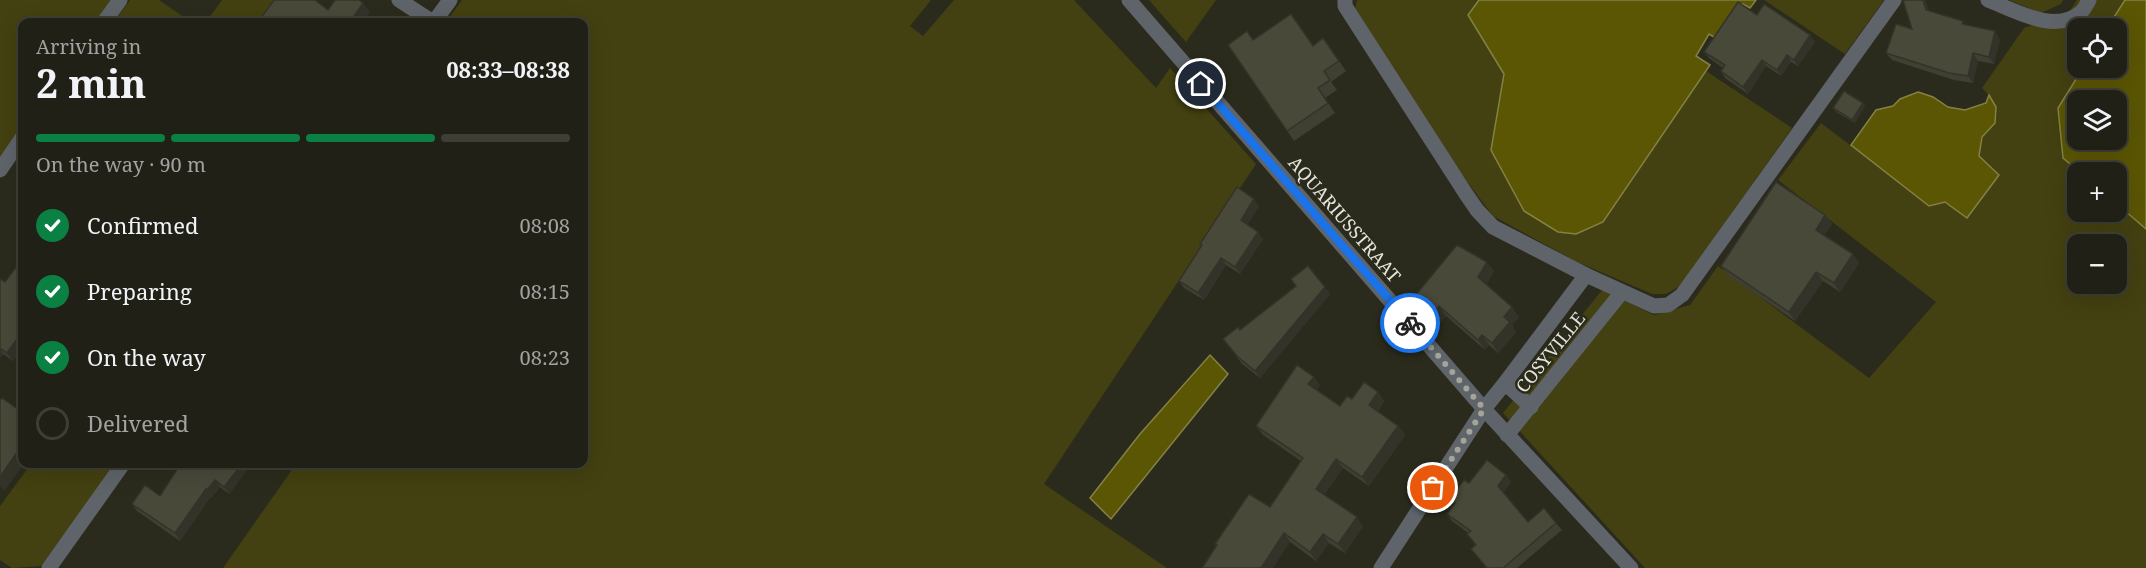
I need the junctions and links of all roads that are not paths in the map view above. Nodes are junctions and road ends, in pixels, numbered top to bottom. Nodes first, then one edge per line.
1 (120, 0) edge
2 (399, 0) edge
3 (450, 0) edge
4 (1129, 0) edge
5 (1345, 0) edge
6 (1894, 0) edge
7 (1988, 0) edge
8 (2089, 0) edge
9 (107, 18) edge
10 (428, 18) edge
11 (437, 18) edge
12 (18, 144) edge
13 (0, 170) edge
14 (1586, 276) junction
15 (1623, 292) junction
16 (1505, 383) junction
17 (1531, 407) junction
18 (1484, 409) junction
19 (1507, 435) junction
20 (120, 468) edge
21 (49, 568) edge
22 (1382, 568) edge
23 (1631, 568) edge

1 - 9 street
2 - 10 street
3 - 11 street
4 - 18 street, AQUARIUSSTRAAT
5 - 14 street
6 - 15 street
7 - 8 street
12 - 13 street
14 - 15 street
14 - 16 street, COSYVILLE
15 - 17 street, COSYVILLE
16 - 17 street
16 - 18 street, COSYVILLE
17 - 19 street, COSYVILLE
18 - 19 street, AQUARIUSSTRAAT
18 - 22 street, COSYVILLE
19 - 23 street, AQUARIUSSTRAAT
20 - 21 street

